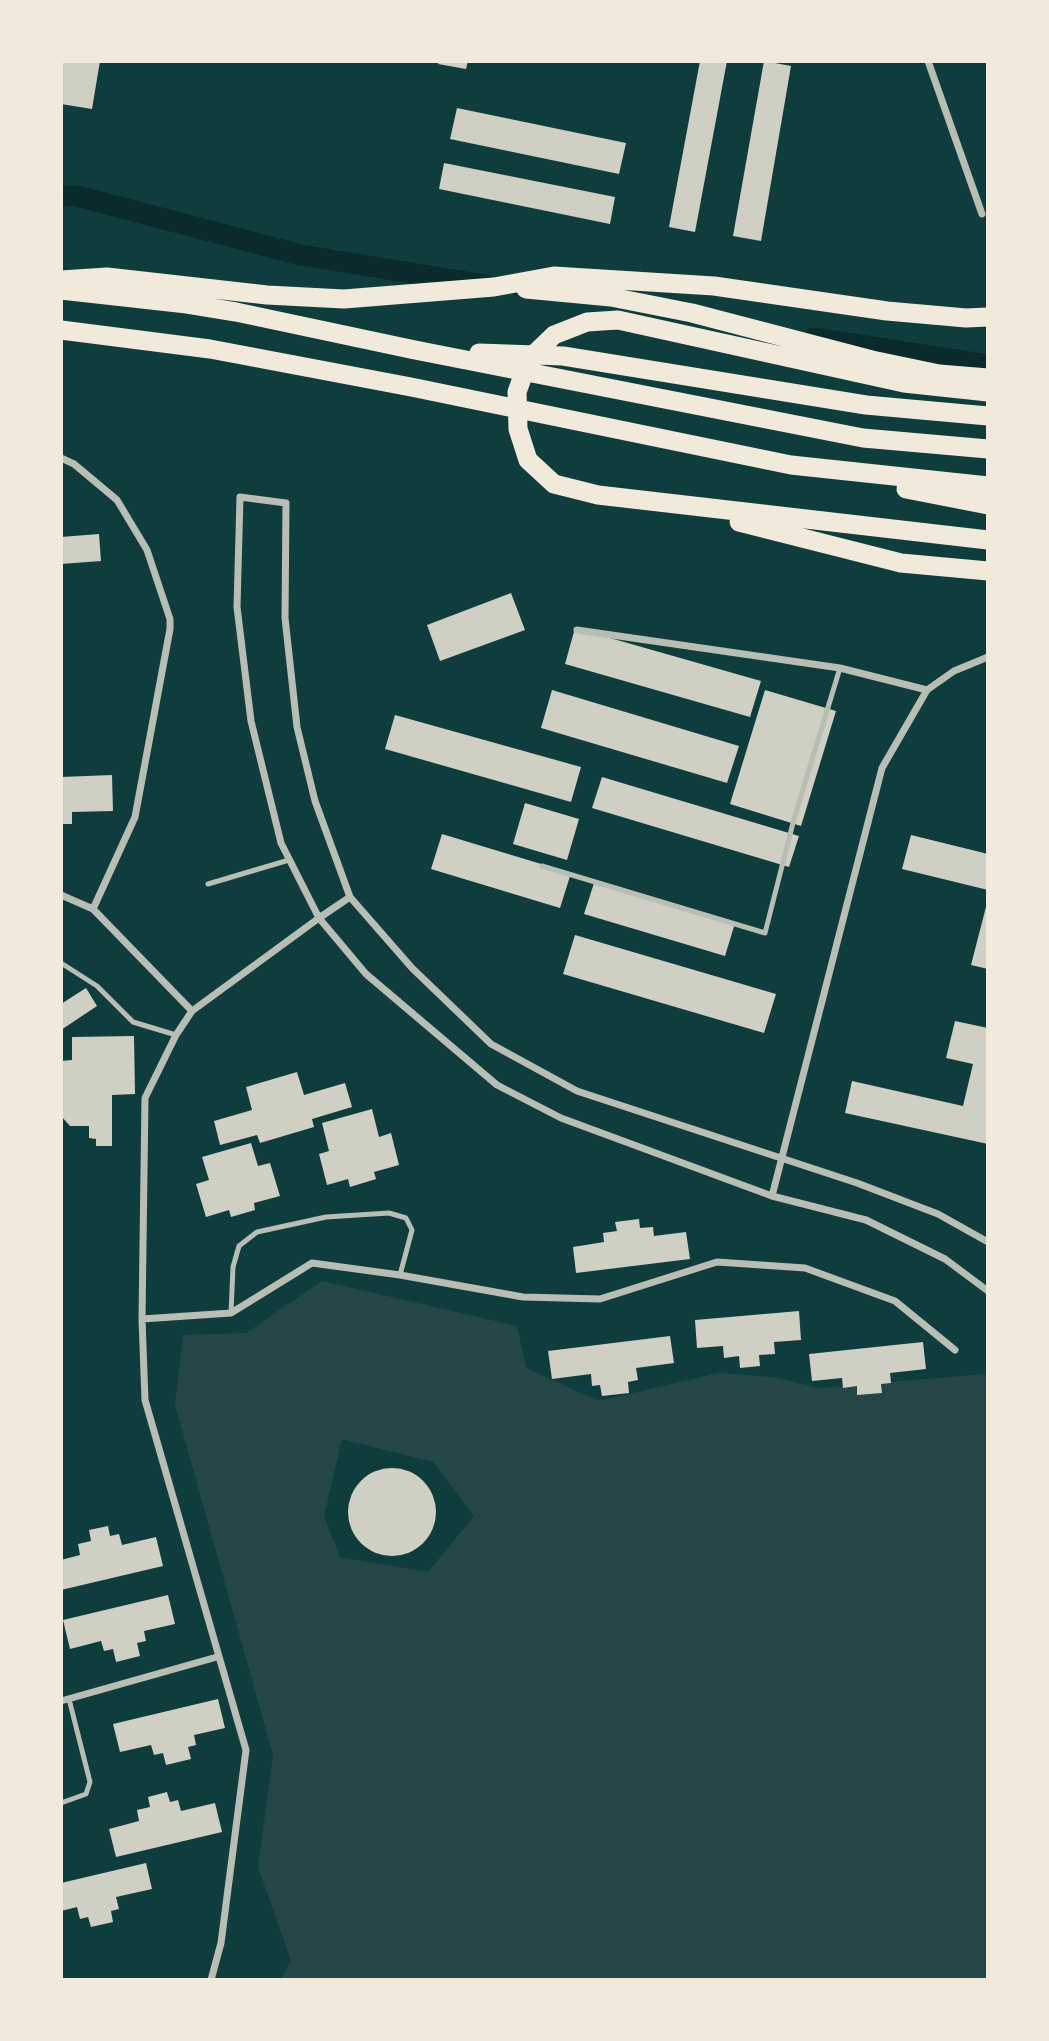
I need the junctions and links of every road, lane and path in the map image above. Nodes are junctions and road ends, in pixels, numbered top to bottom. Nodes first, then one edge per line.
1 (928, 61) edge
2 (982, 214) dead end
3 (61, 280) edge
4 (494, 287) junction
5 (61, 290) edge
6 (988, 317) edge
7 (61, 330) edge
8 (415, 350) junction
9 (988, 377) edge
10 (988, 392) edge
11 (988, 416) edge
12 (988, 449) edge
13 (61, 458) edge
14 (791, 465) junction
15 (988, 486) edge
16 (666, 503) junction
17 (988, 505) edge
18 (988, 540) edge
19 (988, 571) edge
20 (577, 630) dead end
21 (988, 657) edge
22 (840, 668) junction
23 (927, 690) junction
24 (289, 860) junction
25 (541, 866) dead end
26 (208, 884) dead end
27 (61, 895) edge
28 (350, 897) junction
29 (93, 909) junction
30 (318, 918) junction
31 (61, 962) edge
32 (192, 1010) junction
33 (176, 1035) junction
34 (781, 1160) junction
35 (772, 1196) junction
36 (988, 1242) edge
37 (400, 1275) junction
38 (988, 1291) edge
39 (231, 1312) junction
40 (142, 1319) junction
41 (955, 1350) dead end
42 (217, 1657) junction
43 (65, 1700) edge
44 (61, 1803) edge
45 (211, 1980) edge

1 - 2 street
3 - 4 highway
4 - 6 highway
4 - 9 highway
5 - 8 highway
7 - 14 highway
8 - 11 highway
8 - 12 highway
10 - 16 highway
13 - 29 street
14 - 15 highway
14 - 17 highway
16 - 18 highway
16 - 19 highway
20 - 22 street
21 - 23 street
22 - 23 street
22 - 25 lane
23 - 34 street
24 - 26 lane
24 - 28 street
24 - 30 street
27 - 29 street
28 - 30 street
28 - 34 street
29 - 32 street
30 - 32 street
30 - 35 street
31 - 33 lane
32 - 33 street
33 - 40 street
34 - 35 street
34 - 36 street
35 - 38 street
37 - 39 street
37 - 39 lane
37 - 41 street
39 - 40 street
40 - 42 street
42 - 43 street
42 - 45 street
43 - 44 lane

